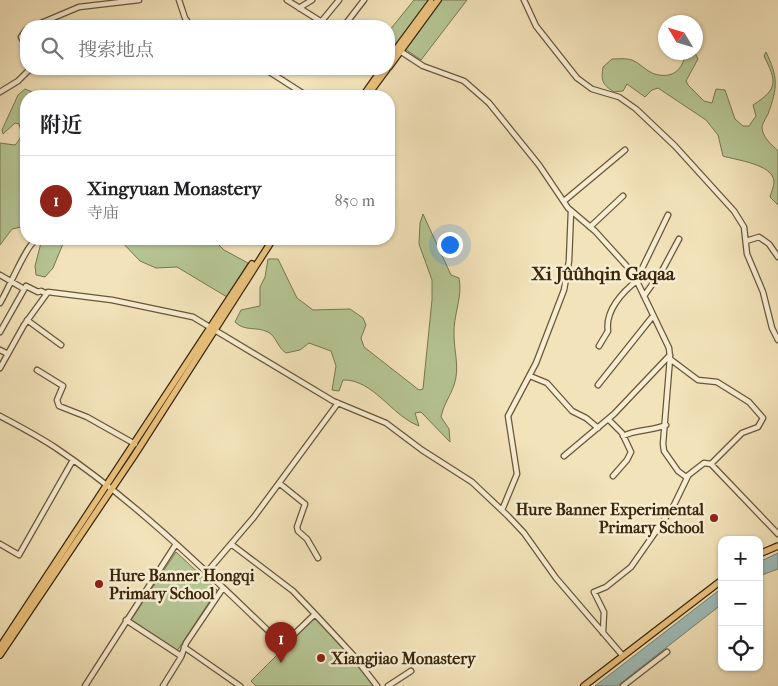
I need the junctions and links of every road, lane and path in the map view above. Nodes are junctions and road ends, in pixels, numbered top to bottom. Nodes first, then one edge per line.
1 (139, 0) edge
2 (179, 0) edge
3 (287, 0) edge
4 (312, 0) edge
5 (339, 0) edge
6 (364, 0) edge
7 (433, 0) edge
8 (438, 0) edge
9 (524, 0) edge
10 (299, 8) junction
11 (49, 20) edge
12 (186, 20) edge
13 (318, 20) edge
14 (323, 20) edge
15 (349, 20) edge
16 (400, 51) junction
17 (395, 52) edge
18 (395, 58) edge
19 (24, 75) edge
20 (274, 75) edge
21 (378, 75) edge
22 (383, 75) edge
23 (298, 90) edge
24 (367, 90) edge
25 (372, 90) edge
26 (0, 92) edge
27 (626, 150) dead end
28 (623, 196) dead end
29 (564, 201) junction
30 (571, 211) junction
31 (668, 215) dead end
32 (590, 227) junction
33 (679, 239) dead end
34 (746, 241) junction
35 (31, 245) edge
36 (264, 245) edge
37 (269, 245) edge
38 (778, 257) edge
39 (0, 275) edge
40 (638, 279) junction
41 (12, 282) junction
42 (24, 289) junction
43 (45, 293) junction
44 (644, 296) junction
45 (0, 304) edge
46 (653, 316) junction
47 (27, 320) junction
48 (213, 328) junction
49 (0, 332) edge
50 (778, 340) edge
51 (61, 345) dead end
52 (599, 346) dead end
53 (0, 350) edge
54 (8, 354) junction
55 (670, 357) junction
56 (0, 368) edge
57 (36, 370) dead end
58 (530, 376) junction
59 (598, 385) dead end
60 (338, 403) junction
61 (0, 416) edge
62 (608, 419) junction
63 (666, 425) junction
64 (598, 428) junction
65 (623, 436) junction
66 (135, 444) junction
67 (564, 456) dead end
68 (73, 460) junction
69 (711, 464) junction
70 (613, 476) dead end
71 (688, 476) junction
72 (279, 483) junction
73 (109, 488) junction
74 (502, 510) junction
75 (778, 534) edge
76 (0, 544) edge
77 (176, 544) junction
78 (231, 544) junction
79 (778, 546) edge
80 (763, 552) edge
81 (318, 558) dead end
82 (207, 572) junction
83 (721, 581) edge
84 (223, 588) junction
85 (315, 614) junction
86 (126, 620) junction
87 (602, 633) junction
88 (0, 647) edge
89 (184, 647) junction
90 (667, 652) dead end
91 (0, 655) edge
92 (181, 656) junction
93 (623, 656) junction
94 (411, 671) dead end
95 (85, 686) edge
96 (163, 686) edge
97 (240, 686) edge
98 (377, 686) edge
99 (388, 686) edge
100 (584, 686) edge
101 (623, 686) edge

1 - 11 street
2 - 12 street
3 - 10 street
4 - 10 street
5 - 14 street
6 - 15 street
7 - 17 main road
8 - 16 main road
9 - 34 street
10 - 13 street
16 - 18 main road
16 - 29 street
19 - 26 street
20 - 23 street
21 - 24 main road
22 - 25 main road
27 - 29 street
28 - 32 street
29 - 30 street
30 - 32 street
30 - 58 street
31 - 40 street
32 - 40 street
33 - 44 street
34 - 38 street
34 - 50 street
35 - 41 street
36 - 48 main road
37 - 48 main road
39 - 41 street
40 - 44 street
40 - 52 street
41 - 42 street
41 - 45 street
42 - 43 street
42 - 49 street
43 - 47 street
43 - 48 street
44 - 46 street
46 - 55 street
46 - 59 street
47 - 51 street
47 - 54 street
48 - 60 street
48 - 66 main road
48 - 73 main road
53 - 54 street
54 - 56 street
55 - 62 street
55 - 63 street
55 - 69 street
57 - 66 street
58 - 64 street
58 - 74 street
60 - 72 street
60 - 74 street
61 - 68 street
62 - 64 street
62 - 65 street
63 - 65 street
63 - 71 street
64 - 67 street
65 - 70 street
66 - 73 main road
68 - 73 street
68 - 76 street
69 - 71 street
69 - 75 street
71 - 87 street
72 - 78 street
72 - 81 street
73 - 77 street
73 - 88 main road
73 - 91 main road
74 - 87 street
77 - 82 street
77 - 86 street
78 - 82 street
78 - 85 street
79 - 80 main road
82 - 84 street
83 - 93 main road
84 - 85 street
84 - 89 street
85 - 98 street
86 - 92 street
86 - 95 street
87 - 93 street
89 - 92 street
89 - 97 street
90 - 101 street
92 - 96 street
93 - 100 main road
94 - 99 street

